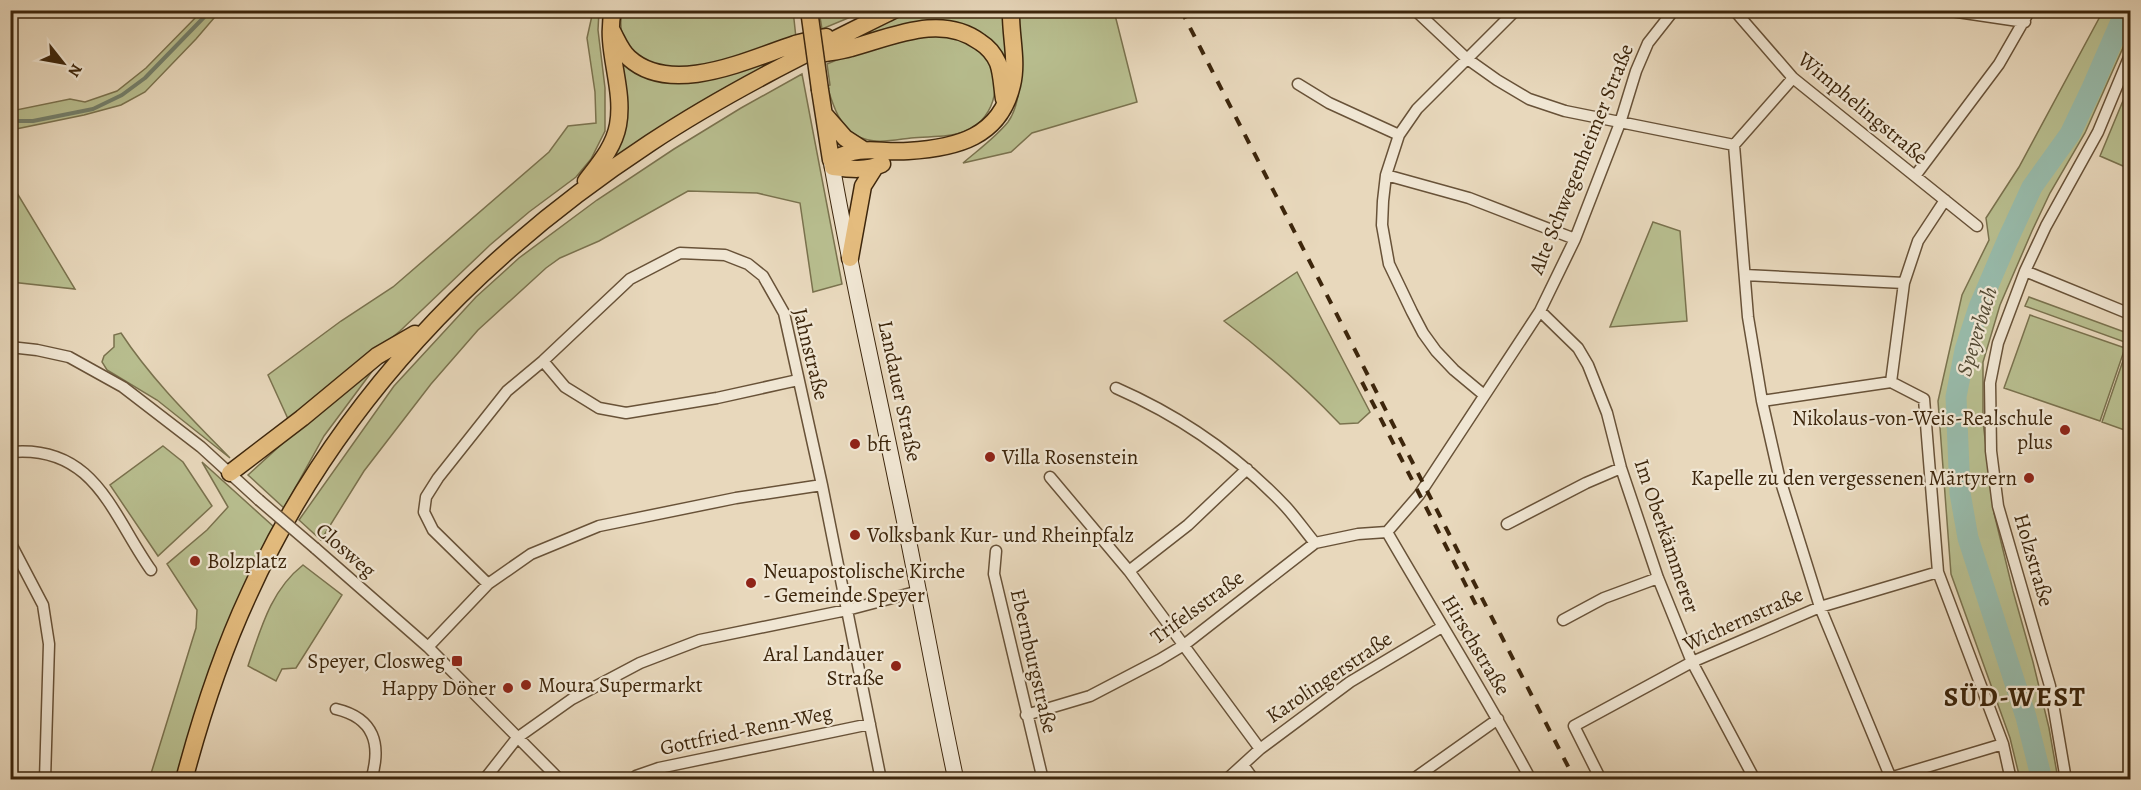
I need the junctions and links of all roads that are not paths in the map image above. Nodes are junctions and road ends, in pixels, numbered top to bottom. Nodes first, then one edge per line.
1 (613, 10) edge
2 (808, 10) edge
3 (894, 10) edge
4 (1011, 10) edge
5 (1415, 10) edge
6 (1516, 10) edge
7 (1674, 10) edge
8 (1734, 10) edge
9 (1944, 10) edge
10 (2030, 10) edge
11 (2025, 22) junction
12 (855, 30) junction
13 (612, 31) junction
14 (2130, 55) edge
15 (803, 57) junction
16 (1466, 58) junction
17 (1792, 78) junction
18 (1298, 84) dead end
19 (1004, 105) junction
20 (823, 113) junction
21 (1620, 123) junction
22 (1399, 135) junction
23 (1734, 145) junction
24 (862, 149) junction
25 (908, 151) junction
26 (832, 164) junction
27 (875, 167) junction
28 (1386, 175) junction
29 (1915, 176) junction
30 (577, 194) junction
31 (1945, 200) junction
32 (1977, 226) dead end
33 (1575, 239) junction
34 (850, 258) junction
35 (2025, 271) junction
36 (1745, 275) junction
37 (1904, 283) junction
38 (1540, 311) junction
39 (2130, 314) edge
40 (426, 328) junction
41 (10, 347) edge
42 (543, 361) junction
43 (798, 380) junction
44 (1891, 382) junction
45 (1116, 388) dead end
46 (1484, 395) junction
47 (1762, 401) junction
48 (10, 452) edge
49 (1621, 468) junction
50 (1247, 469) junction
51 (230, 473) junction
52 (1050, 477) dead end
53 (822, 485) junction
54 (1507, 524) dead end
55 (1387, 532) junction
56 (10, 542) edge
57 (1315, 543) junction
58 (996, 551) dead end
59 (151, 570) dead end
60 (1129, 571) junction
61 (1938, 572) junction
62 (1658, 578) junction
63 (488, 584) junction
64 (919, 591) junction
65 (1820, 607) junction
66 (847, 610) junction
67 (1563, 620) dead end
68 (1442, 627) junction
69 (1184, 645) junction
70 (428, 647) junction
71 (1692, 662) junction
72 (336, 709) dead end
73 (1026, 715) junction
74 (1498, 719) junction
75 (870, 724) junction
76 (517, 738) junction
77 (2002, 744) junction
78 (1260, 749) junction
79 (1243, 765) junction
80 (1886, 778) edge
81 (45, 780) edge
82 (184, 780) edge
83 (371, 780) edge
84 (484, 780) edge
85 (560, 780) edge
86 (632, 780) edge
87 (881, 780) edge
88 (956, 780) edge
89 (1043, 780) edge
90 (1227, 780) edge
91 (1254, 780) edge
92 (1412, 780) edge
93 (1531, 780) edge
94 (1601, 780) edge
95 (1755, 780) edge
96 (2011, 780) edge
97 (2066, 780) edge

1 - 13 main road
2 - 20 main road, Landauer Straße, bridge
3 - 12 main road
4 - 19 main road
5 - 16 street
6 - 16 street
7 - 21 street, Alte Schwegenheimer Straße
8 - 17 street, Wimphelingstraße
9 - 11 street
10 - 11 street
11 - 29 street
12 - 13 main road
12 - 15 main road
13 - 30 main road
14 - 35 street, Holzstraße
15 - 19 main road
15 - 30 main road
16 - 21 street
16 - 22 street
17 - 23 street
17 - 29 street, Wimphelingstraße
18 - 22 street
19 - 25 main road
20 - 24 main road
20 - 26 main road, Landauer Straße
21 - 23 street
21 - 33 street, Alte Schwegenheimer Straße
22 - 28 street
23 - 36 street
24 - 25 main road
24 - 26 main road
25 - 27 main road
26 - 27 main road
26 - 34 main road, Landauer Straße
27 - 34 main road
28 - 33 street
28 - 46 street
29 - 31 street, Wimphelingstraße
30 - 40 main road
31 - 32 street, Wimphelingstraße
31 - 37 street
33 - 38 street, Alte Schwegenheimer Straße
34 - 64 main road, Landauer Straße
35 - 39 street
35 - 97 street, Holzstraße
36 - 37 street
36 - 47 street
37 - 44 street
38 - 46 street, Alte Schwegenheimer Straße
38 - 49 street, Im Oberkämmerer
40 - 51 main road
40 - 82 main road
41 - 51 street, Closweg
42 - 43 street
42 - 43 street, Jahnstraße
42 - 63 street, Jahnstraße
43 - 53 street, Jahnstraße
44 - 47 street
44 - 61 street
45 - 50 street
46 - 55 street, Alte Schwegenheimer Straße
47 - 65 street
48 - 59 street
49 - 54 street
49 - 62 street, Im Oberkämmerer
50 - 57 street
50 - 60 street
51 - 70 street, Closweg, bridge
52 - 60 street
53 - 63 street
53 - 66 street, Jahnstraße
55 - 57 street, Trifelsstraße
55 - 68 street, Hirschstraße
56 - 81 street
57 - 69 street, Trifelsstraße
58 - 73 street, Ebernburgstraße
60 - 69 street
61 - 65 street, Wichernstraße
61 - 77 street
62 - 67 street
62 - 71 street, Im Oberkämmerer
63 - 70 street
64 - 66 street
64 - 88 main road, Landauer Straße
65 - 71 street, Wichernstraße
65 - 80 street
66 - 75 street, Jahnstraße
66 - 76 street
68 - 74 street, Hirschstraße
68 - 78 street, Karolingerstraße
69 - 73 street, Trifelsstraße
69 - 78 street
70 - 76 street, Closweg
71 - 94 street, Wichernstraße
71 - 95 street, Im Oberkämmerer
72 - 83 street
73 - 89 street, Ebernburgstraße
74 - 92 street
74 - 93 street, Hirschstraße
75 - 86 street, Gottfried-Renn-Weg
75 - 87 street, Jahnstraße
76 - 84 street
76 - 85 street, Closweg
77 - 80 street
77 - 96 street
78 - 79 street, Karolingerstraße
79 - 90 street, Karolingerstraße
79 - 91 street

